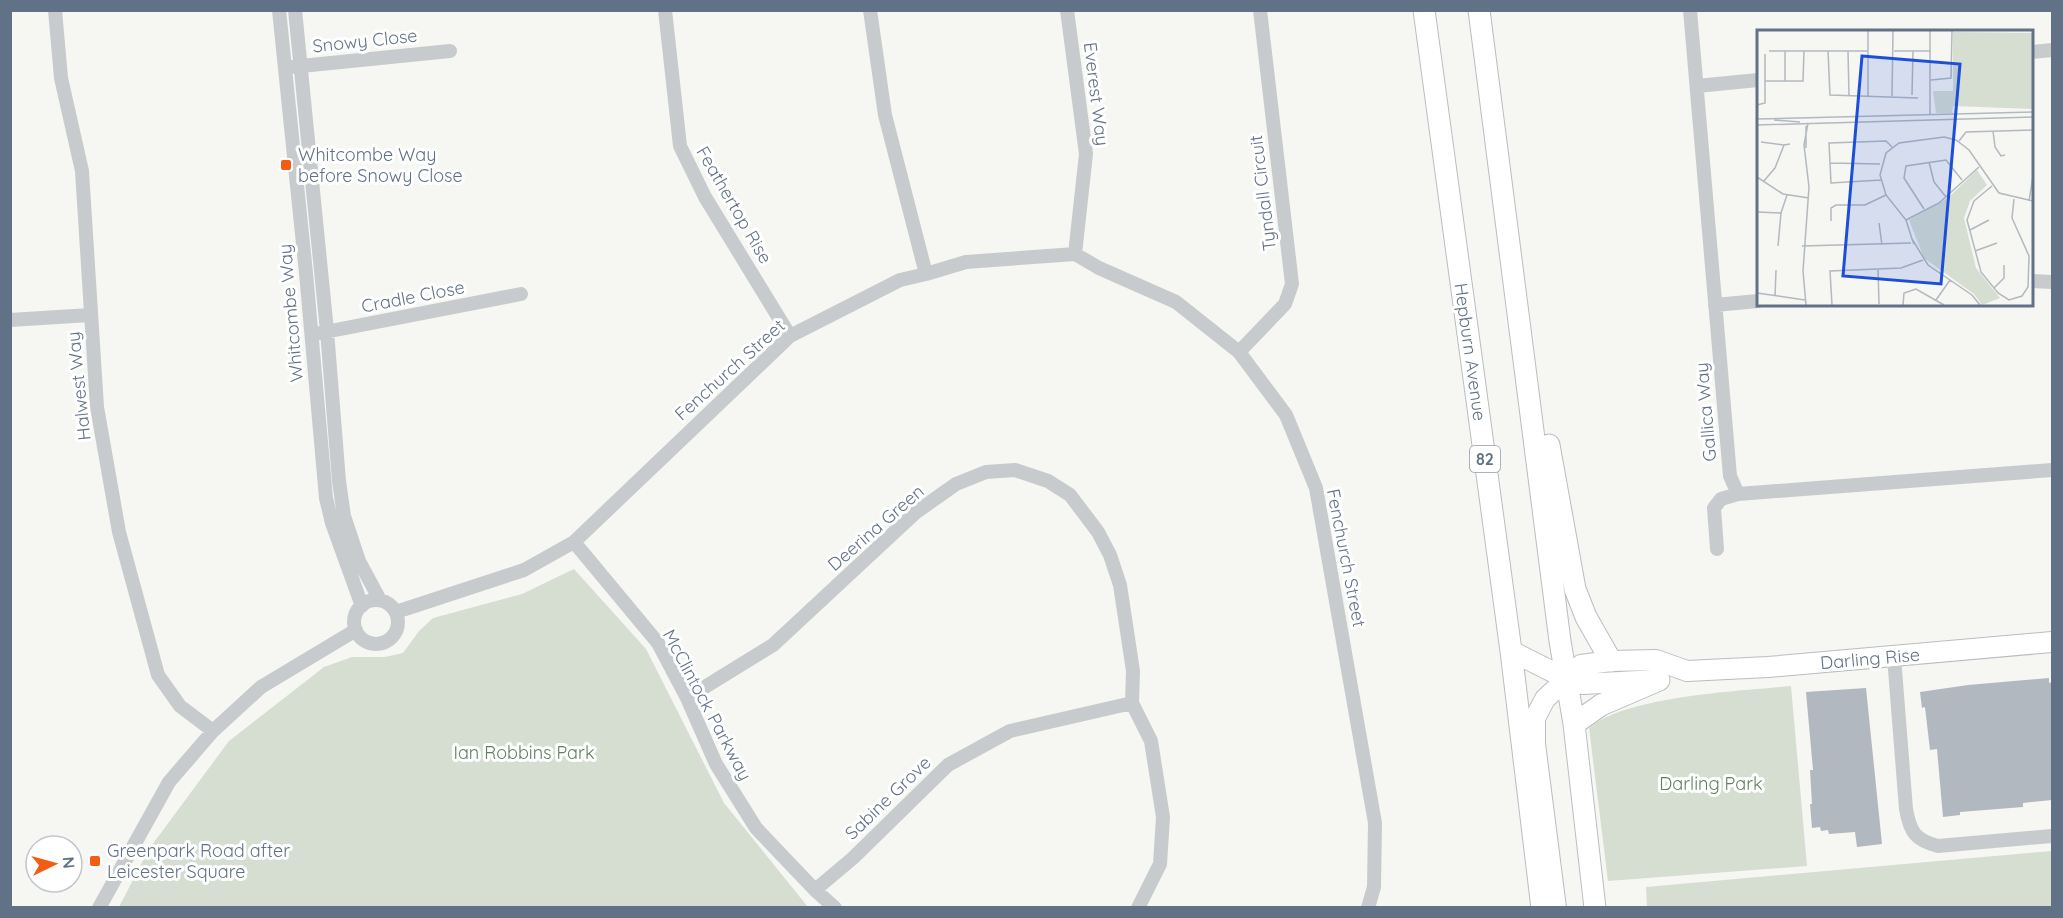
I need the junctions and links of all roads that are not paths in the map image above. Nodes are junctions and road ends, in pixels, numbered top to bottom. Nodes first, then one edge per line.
1 (55, 10) edge
2 (279, 10) edge
3 (295, 10) edge
4 (664, 10) edge
5 (870, 10) edge
6 (1067, 10) edge
7 (1260, 10) edge
8 (1424, 10) edge
9 (1479, 10) edge
10 (1690, 10) edge
11 (2052, 50) edge
12 (450, 51) dead end
13 (2033, 52) edge
14 (299, 66) junction
15 (285, 67) junction
16 (1757, 80) edge
17 (1697, 86) junction
18 (1075, 254) junction
19 (926, 274) junction
20 (2033, 281) edge
21 (2052, 282) edge
22 (521, 294) dead end
23 (1757, 301) edge
24 (1715, 305) junction
25 (90, 315) junction
26 (10, 320) edge
27 (327, 331) junction
28 (312, 334) junction
29 (790, 336) junction
30 (1239, 352) junction
31 (1526, 368) junction
32 (2052, 470) edge
33 (1738, 494) junction
34 (574, 542) junction
35 (1718, 549) dead end
36 (380, 600) junction
37 (362, 606) junction
38 (396, 612) junction
39 (356, 630) junction
40 (2052, 642) edge
41 (1511, 651) junction
42 (1894, 657) junction
43 (1611, 661) junction
44 (1687, 671) junction
45 (1565, 678) junction
46 (1659, 680) junction
47 (687, 698) junction
48 (1132, 703) junction
49 (1574, 724) junction
50 (213, 731) junction
51 (2052, 836) edge
52 (815, 890) junction
53 (99, 908) edge
54 (835, 908) edge
55 (1138, 908) edge
56 (1368, 908) edge
57 (1542, 908) edge
58 (1556, 908) edge
59 (1595, 908) edge

1 - 25 street, Halwest Way
2 - 15 street, Whitcombe Way
3 - 14 street, Whitcombe Way
4 - 29 street, Feathertop Rise
5 - 19 street
6 - 18 street, Everest Way
7 - 30 street, Tyndall Circuit
8 - 41 main road, Hepburn Avenue / 82
9 - 31 main road
10 - 17 street, Gallica Way
11 - 13 street
12 - 14 street, Snowy Close
14 - 15 street, Snowy Close
14 - 27 street, Whitcombe Way
15 - 28 street, Whitcombe Way
16 - 17 street
17 - 24 street, Gallica Way
18 - 19 street, Fenchurch Street
18 - 30 street, Fenchurch Street
19 - 29 street, Fenchurch Street
20 - 21 street
22 - 27 street, Cradle Close
23 - 24 street
24 - 33 street, Gallica Way
25 - 26 street
25 - 50 street, Halwest Way
27 - 28 street, Cradle Close
27 - 36 street, Whitcombe Way
28 - 37 street, Whitcombe Way
29 - 34 street, Fenchurch Street
30 - 56 street, Fenchurch Street
31 - 43 main road
31 - 45 main road
32 - 33 street
33 - 35 street
34 - 38 street, Fenchurch Street
34 - 47 street, McClintock Parkway
36 - 37 street
36 - 38 street, Whitcombe Way
37 - 39 street
38 - 39 street
39 - 50 street
40 - 42 street, Darling Rise
41 - 45 street, Darling Rise
41 - 57 main road, Hepburn Avenue / 82
42 - 44 street, Darling Rise
42 - 51 street
43 - 44 street, Darling Rise
43 - 45 street, Darling Rise
44 - 46 street, Darling Rise
45 - 46 street, Darling Rise
45 - 49 main road
45 - 58 street, Darling Rise
46 - 49 main road
47 - 48 street, Deerina Green
47 - 52 street, McClintock Parkway
48 - 52 street, Sabine Grove
48 - 55 street
49 - 59 main road
50 - 53 street
52 - 54 street, McClintock Parkway

